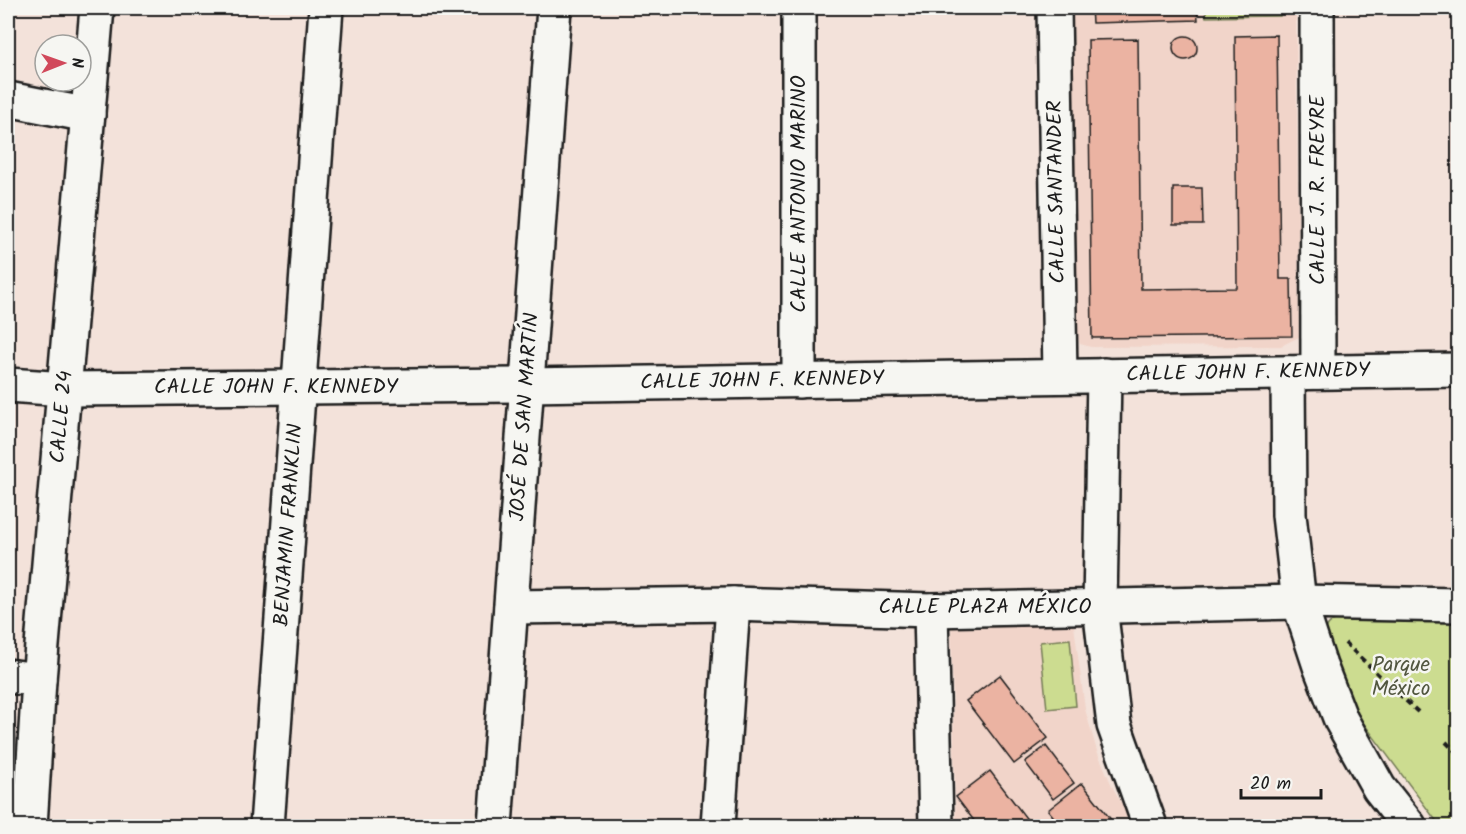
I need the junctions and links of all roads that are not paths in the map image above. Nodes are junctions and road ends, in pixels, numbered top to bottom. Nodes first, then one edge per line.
1 (97, 8) edge
2 (326, 8) edge
3 (554, 8) edge
4 (799, 8) edge
5 (1054, 8) edge
6 (1317, 8) edge
7 (8, 99) edge
8 (88, 115) junction
9 (1458, 370) edge
10 (1303, 372) junction
11 (1104, 375) junction
12 (1060, 376) junction
13 (799, 381) junction
14 (8, 385) edge
15 (527, 385) junction
16 (299, 387) junction
17 (65, 389) junction
18 (1299, 602) junction
19 (733, 604) junction
20 (1458, 605) edge
21 (511, 607) junction
22 (1100, 607) junction
23 (931, 609) junction
24 (23, 678) edge
25 (30, 826) edge
26 (267, 826) edge
27 (495, 826) edge
28 (718, 826) edge
29 (936, 826) edge
30 (1150, 826) edge
31 (1409, 826) edge

1 - 8 street, CALLE 24
2 - 16 street, BENJAMIN FRANKLIN
3 - 15 street, JOSÉ DE SAN MARTÍN
4 - 13 street, CALLE ANTONIO MARINO
5 - 12 street, CALLE SANTANDER
6 - 10 street, CALLE J. R. FREYRE
7 - 8 street
8 - 17 street, CALLE 24
9 - 10 street, CALLE JOHN F. KENNEDY
10 - 11 street, CALLE JOHN F. KENNEDY
10 - 18 street, CALLE J. R. FREYRE
11 - 12 street, CALLE JOHN F. KENNEDY
11 - 22 street
12 - 13 street, CALLE JOHN F. KENNEDY
13 - 15 street, CALLE JOHN F. KENNEDY
14 - 17 street, CALLE JOHN F. KENNEDY
15 - 16 street, CALLE JOHN F. KENNEDY
15 - 21 street, JOSÉ DE SAN MARTÍN
16 - 17 street, CALLE JOHN F. KENNEDY
16 - 26 street, BENJAMIN FRANKLIN
17 - 24 street, CALLE 24
18 - 20 street, CALLE PLAZA MÉXICO
18 - 22 street, CALLE PLAZA MÉXICO
18 - 31 street, CALLE J. R. FREYRE
19 - 21 street, CALLE PLAZA MÉXICO
19 - 23 street, CALLE PLAZA MÉXICO
19 - 28 street
21 - 27 street, JOSÉ DE SAN MARTÍN
22 - 23 street, CALLE PLAZA MÉXICO
22 - 30 street
23 - 29 street
24 - 25 street, CALLE 24

